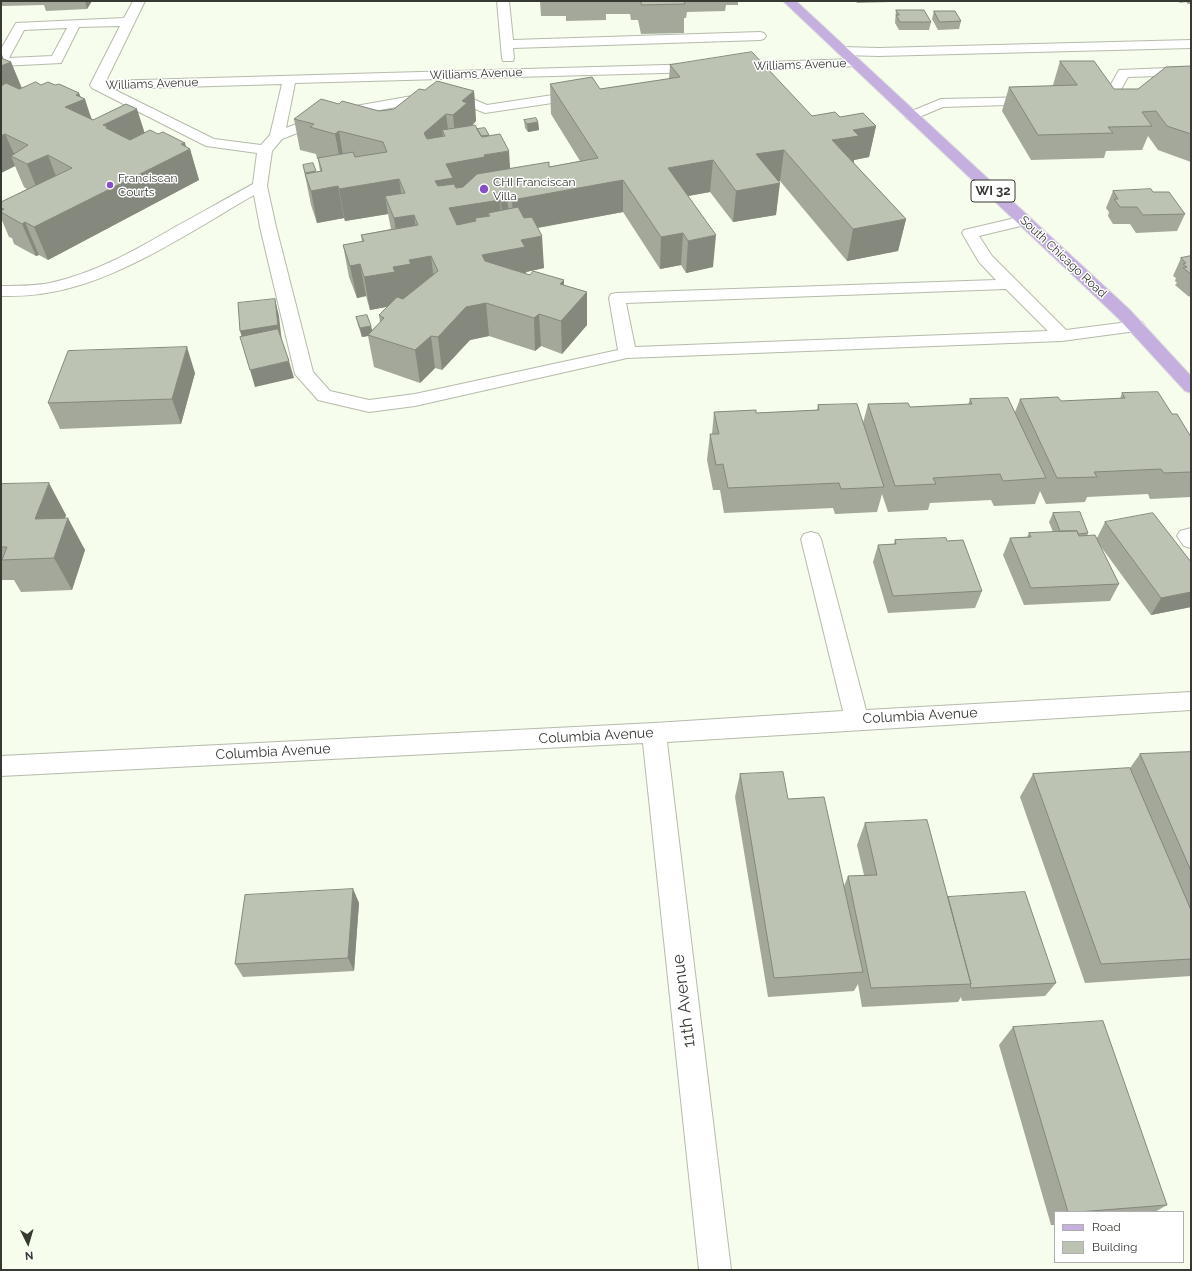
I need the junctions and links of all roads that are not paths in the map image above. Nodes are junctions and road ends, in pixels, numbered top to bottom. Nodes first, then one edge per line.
1 (138, 1) edge
2 (503, 1) edge
3 (789, 1) edge
4 (128, 22) junction
5 (75, 24) junction
6 (760, 36) dead end
7 (507, 44) junction
8 (1191, 44) edge
9 (843, 51) junction
10 (704, 57) junction
11 (1, 61) edge
12 (855, 63) junction
13 (1191, 71) edge
14 (509, 73) junction
15 (456, 75) junction
16 (289, 80) junction
17 (593, 82) junction
18 (97, 85) junction
19 (451, 99) junction
20 (1077, 100) edge
21 (1046, 101) edge
22 (912, 116) junction
23 (277, 136) junction
24 (265, 150) junction
25 (260, 186) junction
26 (1024, 221) junction
27 (1009, 284) junction
28 (1, 291) edge
29 (1136, 326) junction
30 (1062, 336) junction
31 (628, 353) junction
32 (1191, 387) edge
33 (1191, 535) edge
34 (811, 539) dead end
35 (1191, 540) edge
36 (1191, 701) edge
37 (857, 720) junction
38 (654, 733) junction
39 (1, 766) edge
40 (715, 1270) edge

1 - 4 street
2 - 7 street
3 - 9 main road, South Chicago Road / WI 32
4 - 5 street
4 - 18 street
5 - 11 street
5 - 11 street
6 - 10 street
7 - 10 street
7 - 14 street
8 - 9 street
9 - 12 main road, South Chicago Road / WI 32
10 - 12 street, Williams Avenue
10 - 17 street, Williams Avenue
12 - 22 main road, South Chicago Road / WI 32
13 - 20 street
14 - 15 street, Williams Avenue
14 - 17 street, Williams Avenue
15 - 16 street, Williams Avenue
15 - 19 street
16 - 18 street, Williams Avenue
16 - 23 street
17 - 19 street
18 - 24 street
19 - 23 street
21 - 22 street
22 - 26 main road, South Chicago Road / WI 32
23 - 24 street
24 - 25 street
25 - 28 street
25 - 31 street
26 - 27 street
26 - 29 main road, South Chicago Road / WI 32
27 - 30 street
27 - 31 street
29 - 30 street
29 - 32 main road, South Chicago Road / WI 32
30 - 31 street
33 - 35 street
34 - 37 street
36 - 37 street, Columbia Avenue
37 - 38 street, Columbia Avenue
38 - 39 street, Columbia Avenue
38 - 40 street, 11th Avenue

